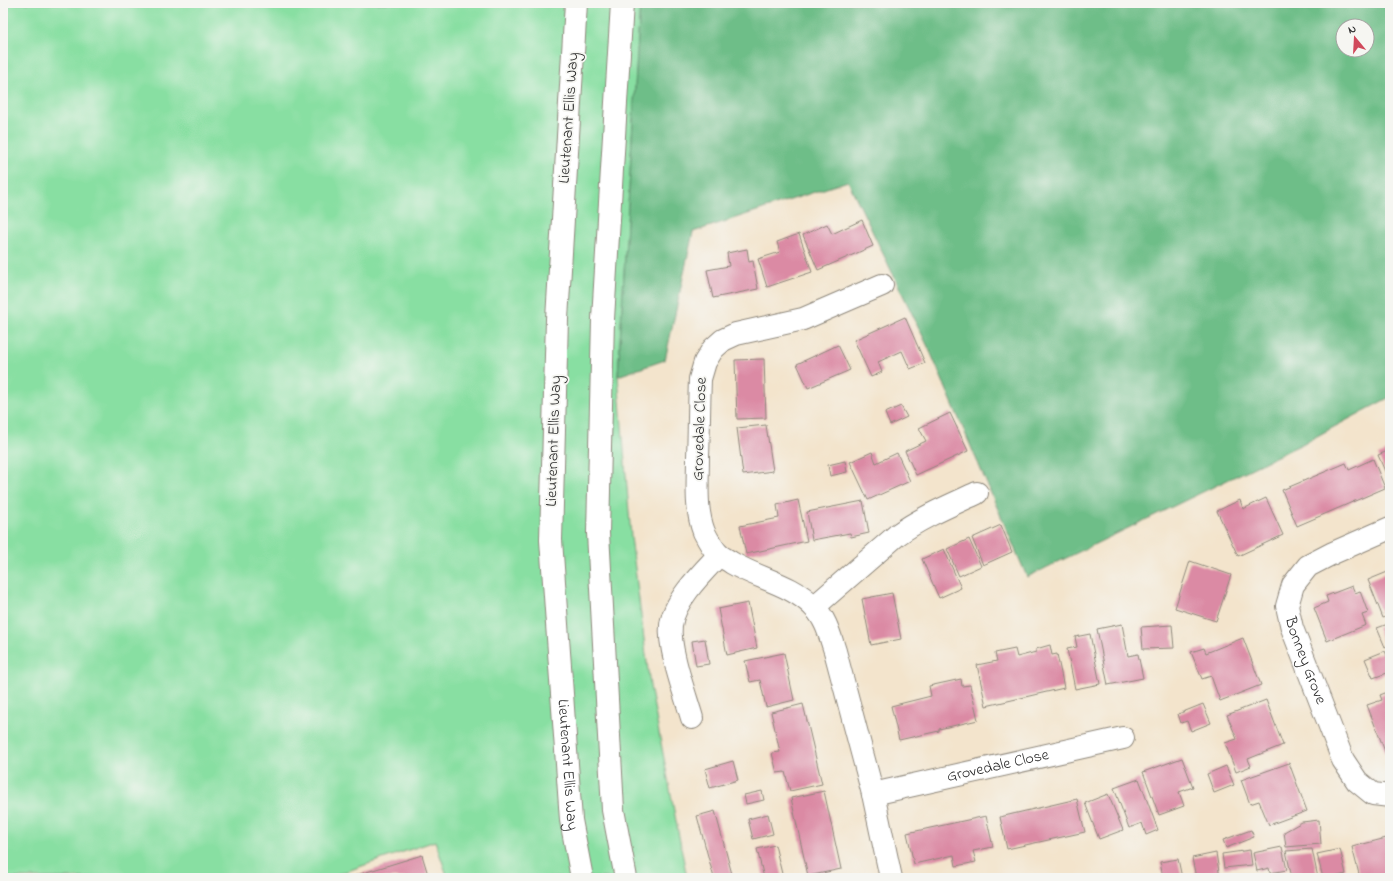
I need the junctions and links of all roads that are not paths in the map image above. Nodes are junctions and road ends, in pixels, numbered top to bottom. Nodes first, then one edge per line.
1 (576, 3) edge
2 (622, 3) edge
3 (882, 285) dead end
4 (977, 493) dead end
5 (1390, 528) edge
6 (719, 555) junction
7 (814, 607) junction
8 (692, 718) dead end
9 (1123, 738) dead end
10 (874, 794) junction
11 (1390, 796) edge
12 (582, 878) edge
13 (626, 878) edge
14 (891, 878) edge

1 - 12 main road, Lieutenant Ellis Way
2 - 13 main road
3 - 6 main road, Grovedale Close
4 - 7 main road
5 - 11 main road, Bonney Grove
6 - 7 main road, Grovedale Close
6 - 8 main road
7 - 10 main road, Grovedale Close
9 - 10 main road, Grovedale Close
10 - 14 main road, Grovedale Close

